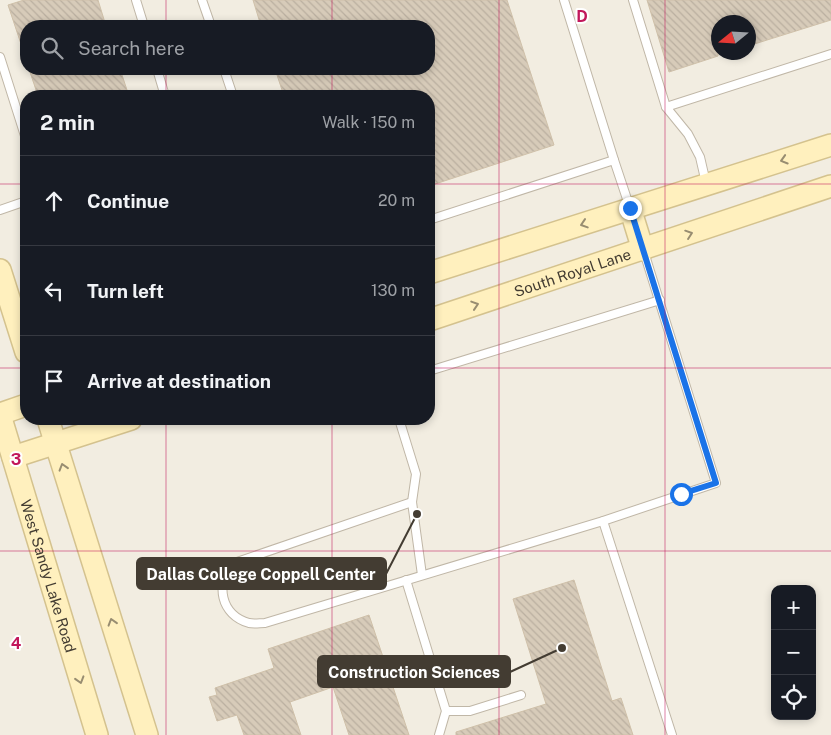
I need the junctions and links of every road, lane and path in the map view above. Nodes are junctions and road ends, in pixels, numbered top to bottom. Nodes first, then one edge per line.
1 (136, 0) edge
2 (202, 0) edge
3 (564, 0) edge
4 (633, 0) edge
5 (142, 20) edge
6 (209, 20) edge
7 (831, 54) edge
8 (0, 57) edge
9 (158, 75) edge
10 (226, 75) edge
11 (163, 90) edge
12 (231, 90) edge
13 (666, 107) junction
14 (20, 120) edge
15 (831, 145) edge
16 (614, 160) junction
17 (706, 184) junction
18 (831, 186) edge
19 (20, 203) edge
20 (630, 208) junction
21 (0, 210) edge
22 (435, 218) edge
23 (643, 250) junction
24 (0, 270) edge
25 (435, 271) edge
26 (660, 300) junction
27 (435, 318) edge
28 (20, 333) edge
29 (435, 369) edge
30 (20, 408) edge
31 (0, 418) edge
32 (50, 425) edge
33 (113, 425) edge
34 (401, 425) edge
35 (56, 444) junction
36 (8, 451) edge
37 (412, 502) junction
38 (603, 520) junction
39 (422, 575) junction
40 (406, 580) junction
41 (521, 695) dead end
42 (446, 711) junction
43 (97, 735) edge
44 (147, 735) edge
45 (439, 735) edge
46 (672, 735) edge

1 - 5 lane
2 - 6 lane
3 - 16 lane
4 - 13 lane
7 - 13 lane
8 - 14 lane
9 - 11 lane
10 - 12 lane
13 - 17 lane
15 -> 17 main road
16 - 20 lane
16 - 22 lane
17 - 20 main road
23 -> 18 main road, South Royal Lane
19 - 21 lane
20 - 23 main road
20 -> 25 main road
23 - 26 lane
27 -> 23 main road, South Royal Lane
24 - 28 main road
26 - 29 lane
26 - 38 lane
30 - 31 main road
31 - 36 main road, West Sandy Lake Road
32 - 35 main road
33 - 35 main road
34 - 37 lane
35 - 36 main road
44 -> 35 main road
36 -> 43 main road, West Sandy Lake Road
37 - 39 lane
37 - 40 lane
38 - 39 lane
38 - 46 lane
39 - 40 lane
40 - 42 lane
41 - 42 lane
42 - 45 lane

